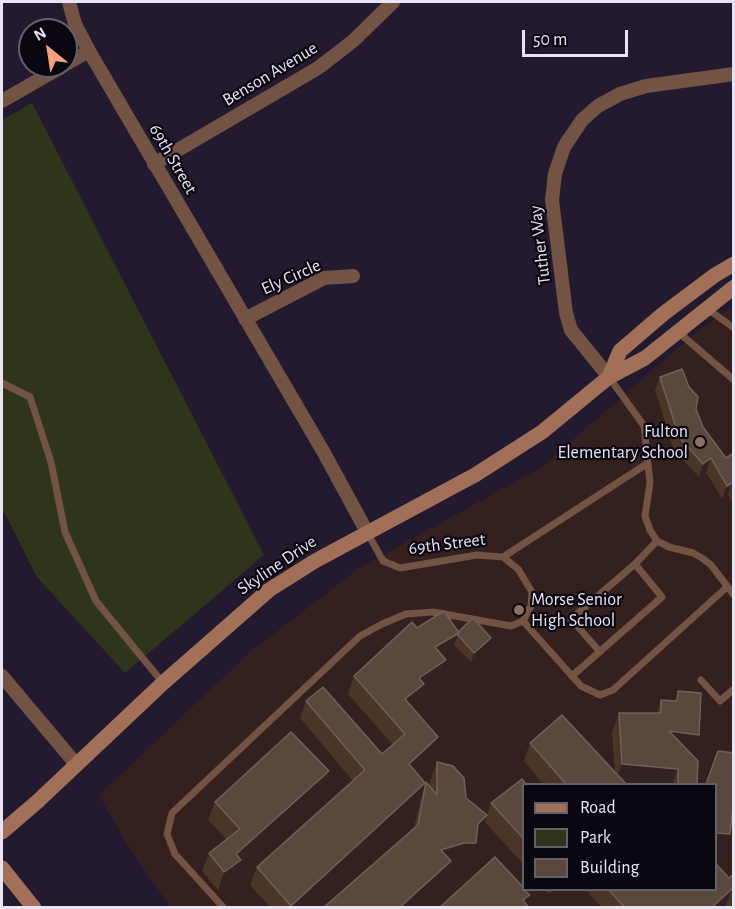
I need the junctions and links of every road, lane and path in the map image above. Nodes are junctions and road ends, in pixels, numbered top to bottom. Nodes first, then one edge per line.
1 (69, 2) edge
2 (393, 2) edge
3 (89, 51) junction
4 (78, 57) edge
5 (734, 74) edge
6 (41, 78) edge
7 (2, 100) edge
8 (154, 164) junction
9 (734, 264) edge
10 (353, 276) dead end
11 (734, 287) edge
12 (706, 308) junction
13 (245, 319) junction
14 (734, 328) edge
15 (677, 332) junction
16 (609, 377) junction
17 (734, 380) edge
18 (2, 383) edge
19 (648, 463) junction
20 (367, 532) junction
21 (657, 541) junction
22 (504, 557) junction
23 (635, 564) junction
24 (727, 587) junction
25 (734, 595) edge
26 (523, 621) junction
27 (600, 652) junction
28 (2, 676) edge
29 (572, 676) junction
30 (701, 680) dead end
31 (163, 683) junction
32 (734, 688) edge
33 (76, 764) junction
34 (2, 832) edge
35 (2, 868) edge
36 (34, 908) edge
37 (224, 908) edge

1 - 3 street, 69th Street
2 - 8 street, Benson Avenue
3 - 4 street
3 - 8 street, 69th Street
5 - 16 street, Tuther Way
6 - 7 street
8 - 13 street, 69th Street
9 - 16 main road, Skyline Drive
10 - 13 street, Ely Circle
11 - 12 main road, Skyline Drive
12 - 14 lane
12 - 15 main road, Skyline Drive
13 - 20 street, 69th Street
15 - 16 main road, Skyline Drive
15 - 17 lane
16 - 19 lane
16 - 20 main road, Skyline Drive
18 - 31 lane
19 - 21 lane
19 - 22 lane
20 - 22 lane, 69th Street
20 - 31 main road, Skyline Drive
21 - 23 lane
21 - 24 lane
22 - 26 lane, 69th Street
23 - 27 lane
23 - 27 lane
24 - 25 lane
24 - 29 lane
26 - 29 lane
26 - 37 lane
27 - 29 lane
28 - 33 street
30 - 32 lane
31 - 33 main road, Skyline Drive
33 - 34 main road, Skyline Drive
35 - 36 main road

